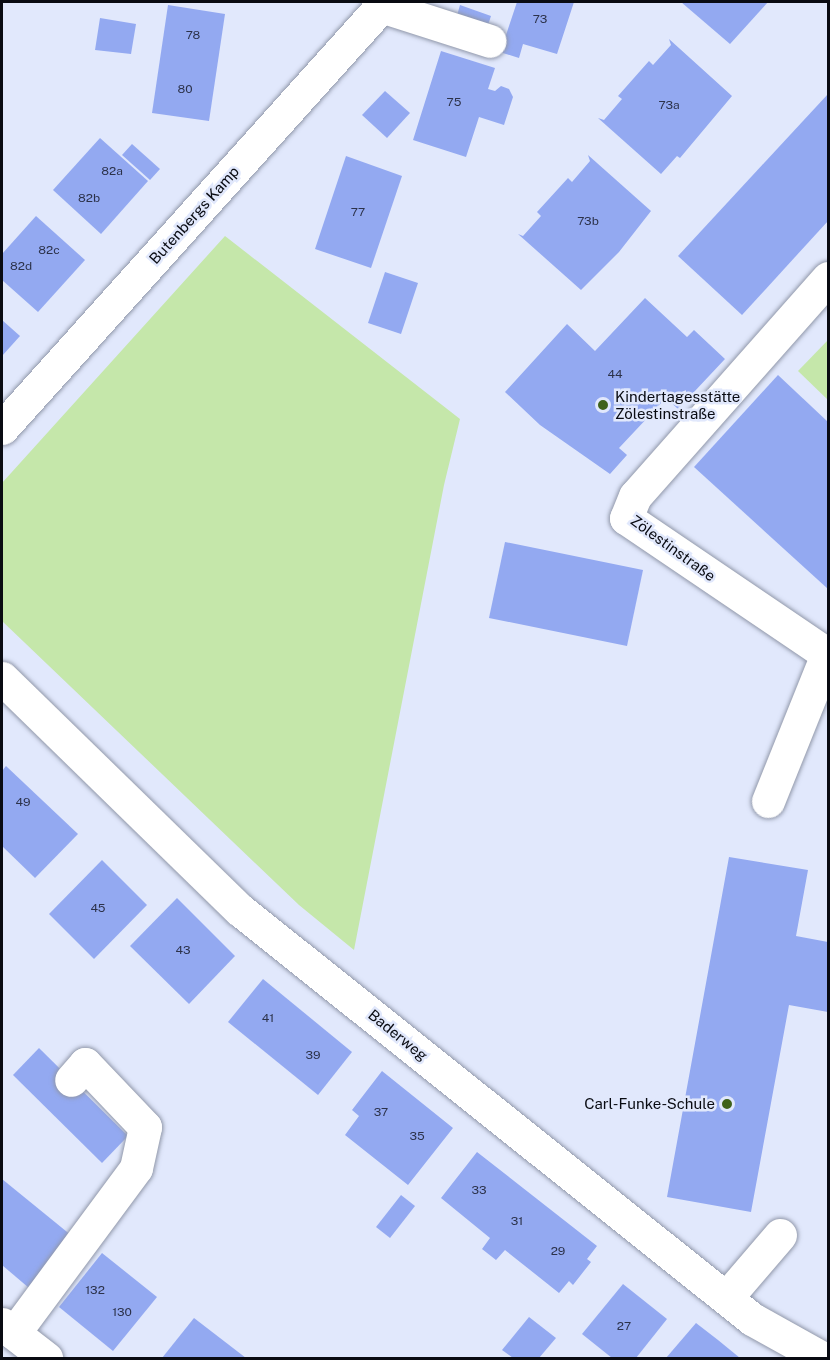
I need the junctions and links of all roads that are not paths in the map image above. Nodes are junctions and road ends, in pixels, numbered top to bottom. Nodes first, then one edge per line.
1 (383, 4) edge
2 (490, 41) dead end
3 (828, 278) edge
4 (2, 428) edge
5 (828, 654) edge
6 (2, 678) edge
7 (768, 801) dead end
8 (71, 1080) dead end
9 (780, 1235) dead end
10 (726, 1298) junction
11 (8, 1328) edge
12 (828, 1354) edge
13 (46, 1359) edge
14 (824, 1359) edge

1 - 2 street
1 - 4 street, Butenbergs Kamp
3 - 5 street, Zölestinstraße
5 - 7 street
6 - 10 street, Baderweg
8 - 11 street
9 - 10 street
10 - 14 street, Baderweg
11 - 13 street
12 - 14 street

